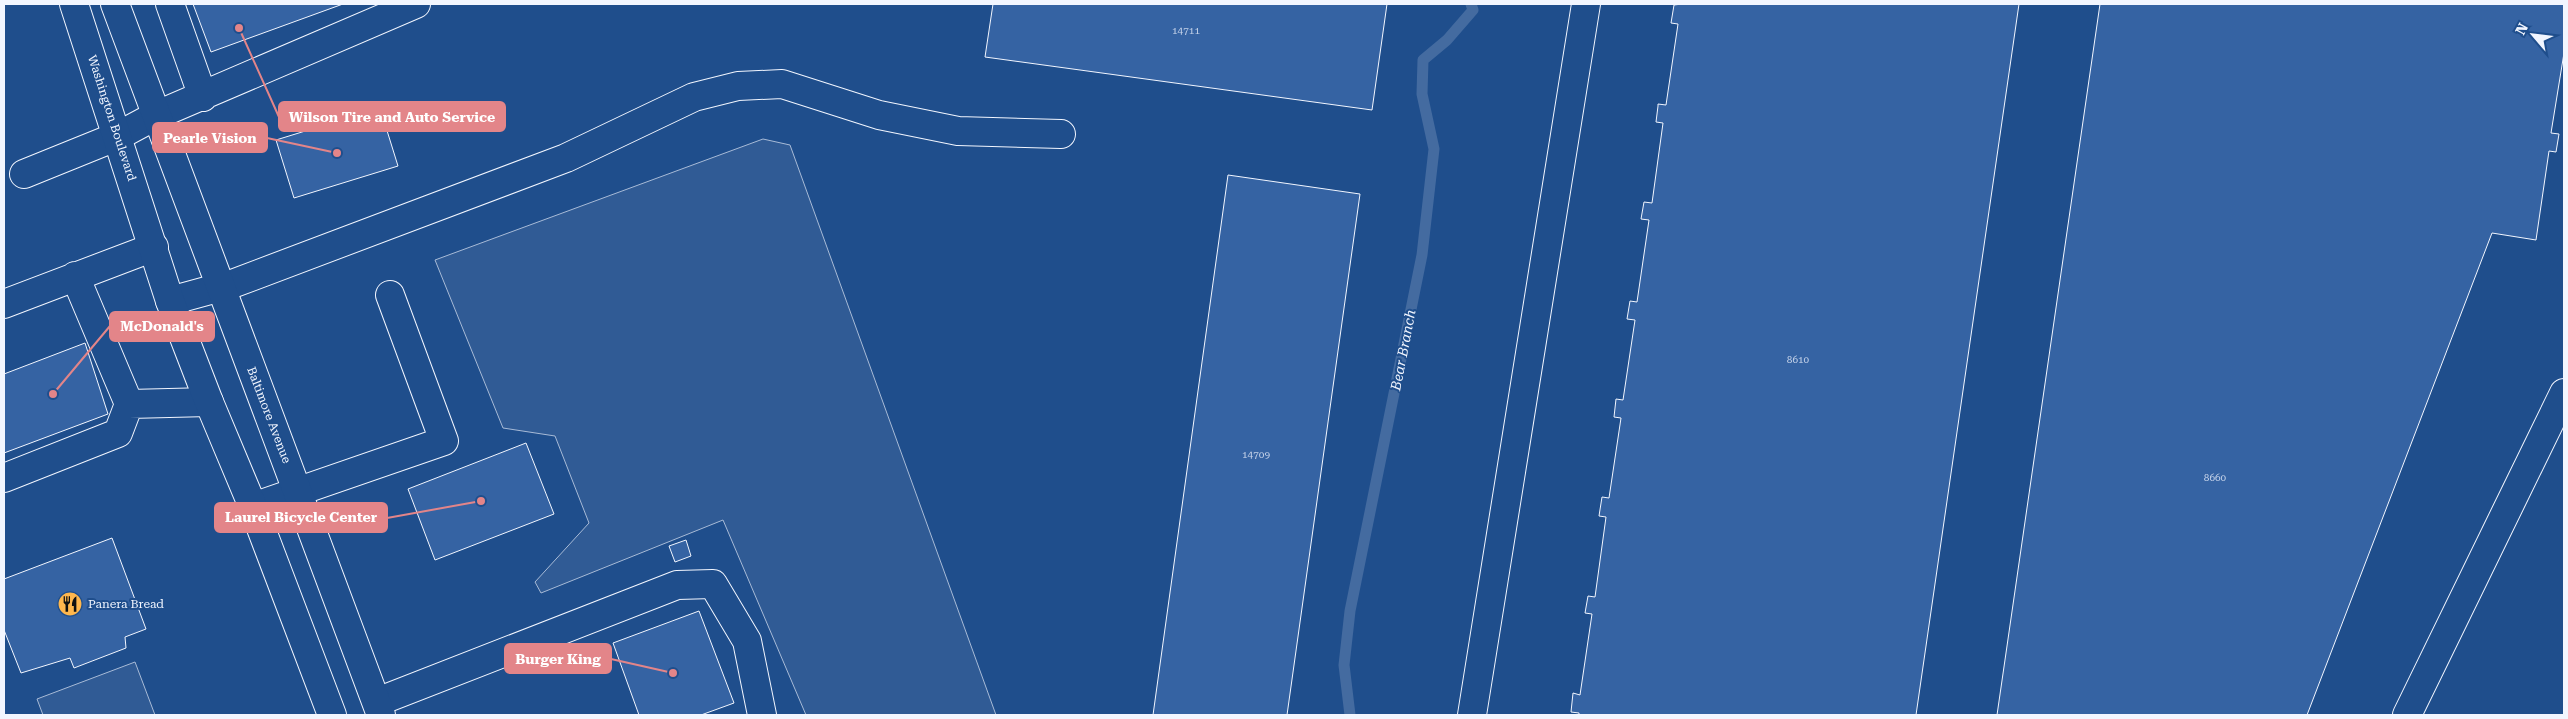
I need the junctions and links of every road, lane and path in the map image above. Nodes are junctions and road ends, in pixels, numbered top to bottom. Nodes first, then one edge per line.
1 (74, 4) edge
2 (115, 4) edge
3 (170, 4) edge
4 (416, 4) edge
5 (1586, 4) edge
6 (202, 97) junction
7 (157, 115) junction
8 (1061, 134) dead end
9 (118, 136) junction
10 (24, 174) dead end
11 (152, 240) junction
12 (75, 276) junction
13 (221, 288) junction
14 (390, 295) dead end
15 (170, 301) junction
16 (4, 304) edge
17 (2564, 392) edge
18 (209, 402) junction
19 (130, 404) junction
20 (4, 478) edge
21 (297, 491) junction
22 (253, 507) junction
23 (379, 709) edge
24 (332, 715) edge
25 (762, 715) edge
26 (1472, 715) edge
27 (2407, 715) edge

1 - 9 main road, Washington Boulevard
2 - 7 main road, Baltimore Avenue
3 - 6 main road
4 - 6 main road
5 - 26 main road
6 - 7 main road
7 - 9 main road
7 - 13 main road, Baltimore Avenue
8 - 13 main road
9 - 10 main road
9 - 11 main road, Washington Boulevard
11 - 12 main road
11 - 15 main road
12 - 16 main road
12 - 19 main road
13 - 15 main road
13 - 21 main road, Baltimore Avenue
14 - 21 main road
15 - 18 main road
17 - 27 main road
18 - 19 main road
18 - 22 main road
19 - 20 main road
21 - 22 main road
21 - 23 main road, Baltimore Avenue
22 - 24 main road
23 - 25 main road

